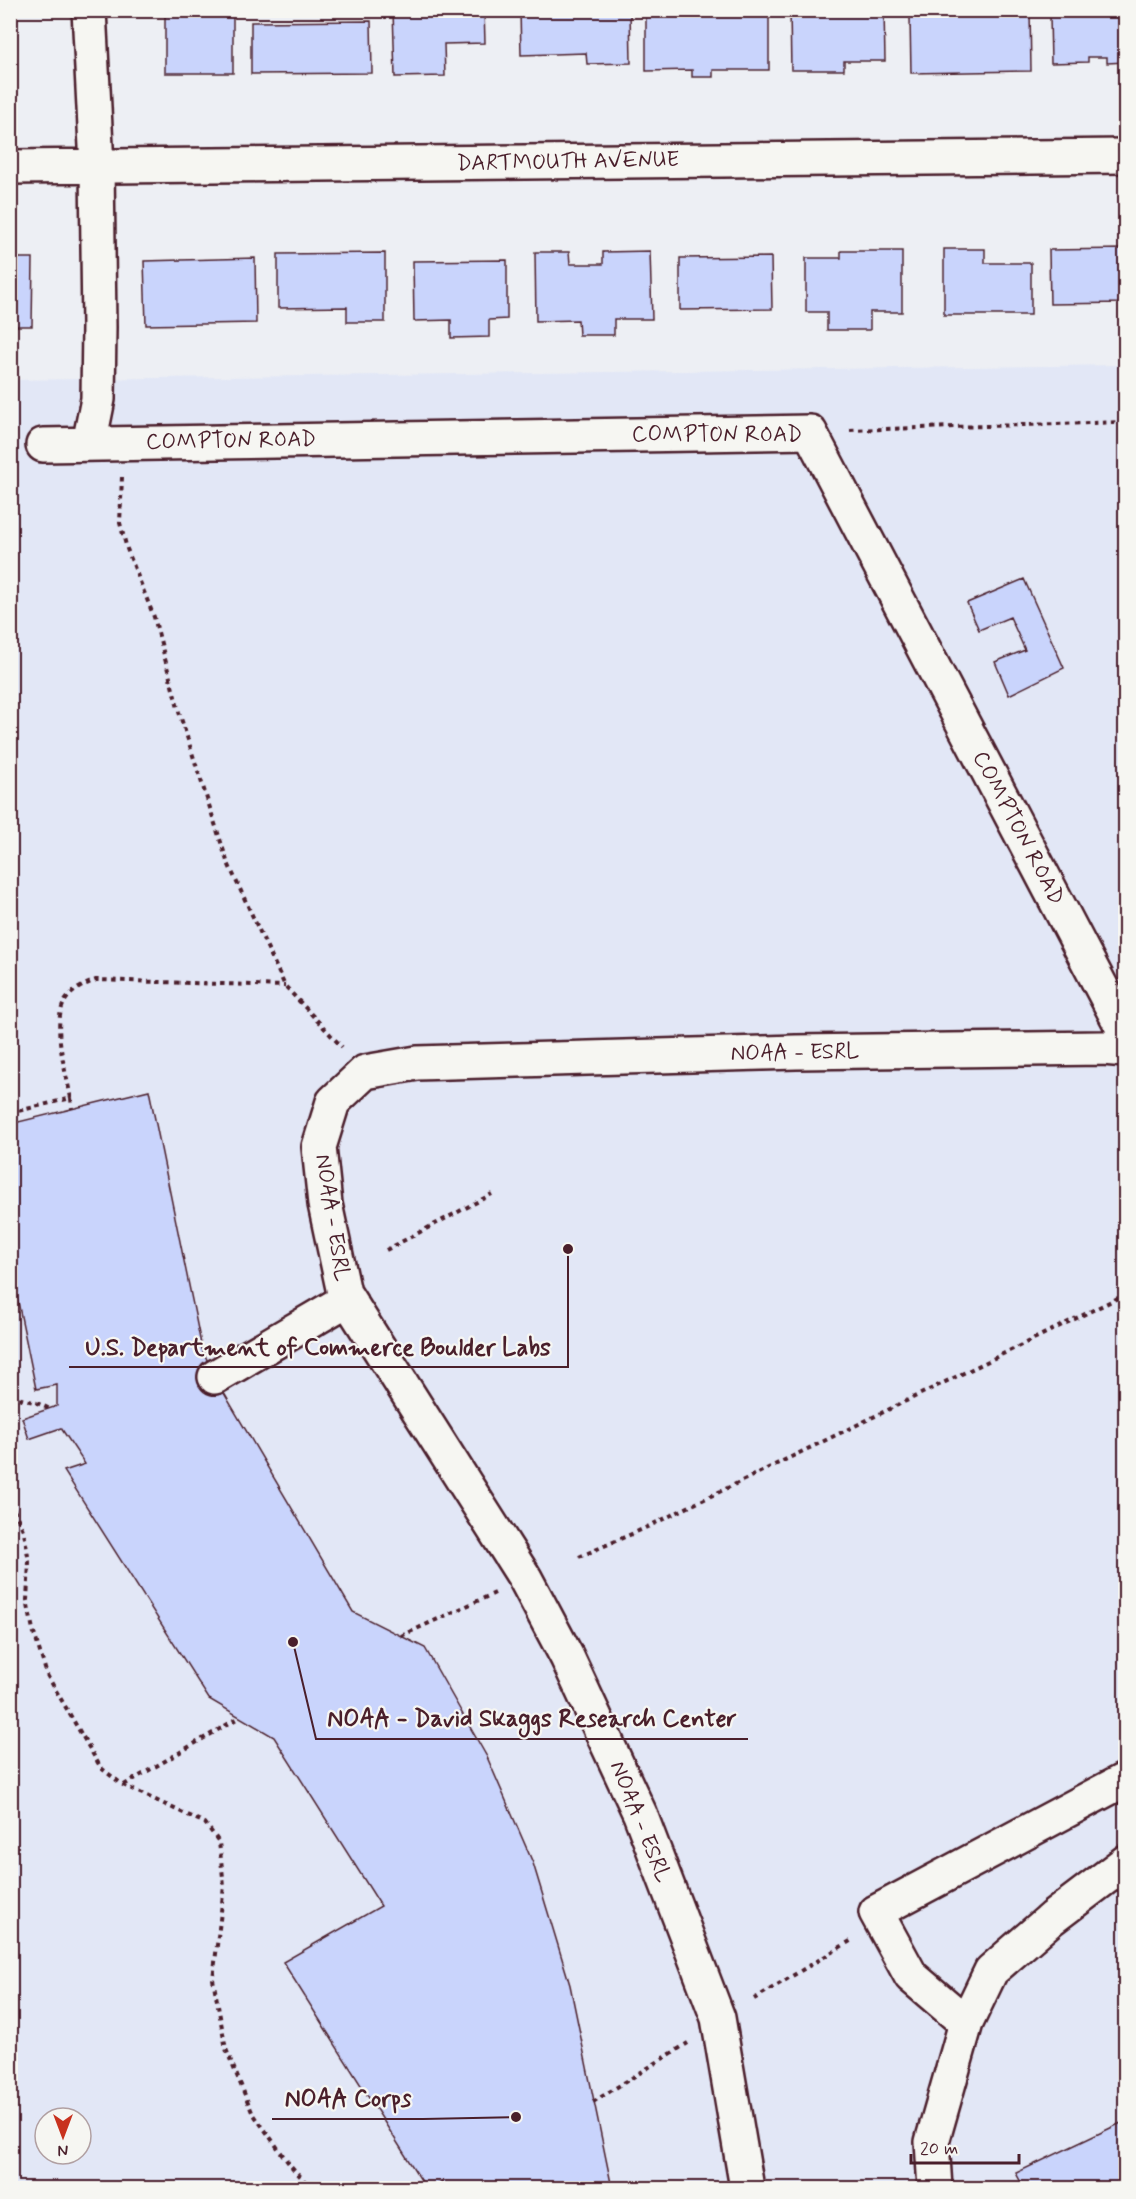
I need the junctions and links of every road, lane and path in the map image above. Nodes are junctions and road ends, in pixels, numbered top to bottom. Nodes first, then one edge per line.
1 (89, 10) edge
2 (1125, 156) edge
3 (97, 166) junction
4 (10, 167) edge
5 (1125, 422) edge
6 (810, 432) junction
7 (127, 443) junction
8 (89, 444) junction
9 (43, 445) dead end
10 (285, 986) junction
11 (1125, 1034) edge
12 (1125, 1050) edge
13 (365, 1072) junction
14 (71, 1098) junction
15 (72, 1109) dead end
16 (10, 1113) edge
17 (492, 1194) dead end
18 (386, 1250) dead end
19 (1125, 1294) edge
20 (348, 1299) junction
21 (215, 1377) dead end
22 (10, 1396) edge
23 (50, 1408) dead end
24 (10, 1501) edge
25 (579, 1557) dead end
26 (498, 1591) dead end
27 (401, 1636) dead end
28 (240, 1718) dead end
29 (1125, 1779) edge
30 (123, 1785) junction
31 (1125, 1862) edge
32 (881, 1923) junction
33 (754, 1999) dead end
34 (966, 2023) junction
35 (688, 2043) dead end
36 (593, 2102) dead end
37 (311, 2188) edge
38 (747, 2188) edge
39 (934, 2188) edge

1 - 3 street
2 - 3 street, DARTMOUTH AVENUE
3 - 4 street, DARTMOUTH AVENUE
3 - 8 street
5 - 6 path
6 - 7 street, COMPTON ROAD
6 - 11 street, COMPTON ROAD
7 - 8 street, COMPTON ROAD
7 - 10 path
8 - 9 street, COMPTON ROAD
10 - 13 path
10 - 14 path
12 - 13 street, NOAA - ESRL
13 - 20 street, NOAA - ESRL
14 - 15 path
14 - 16 path
17 - 18 path
19 - 25 path
20 - 21 street
20 - 38 street, NOAA - ESRL
22 - 23 path
24 - 30 path
26 - 27 path
28 - 30 path
29 - 32 street
30 - 37 path
31 - 34 street
32 - 33 path
32 - 34 street
34 - 39 street
35 - 36 path

